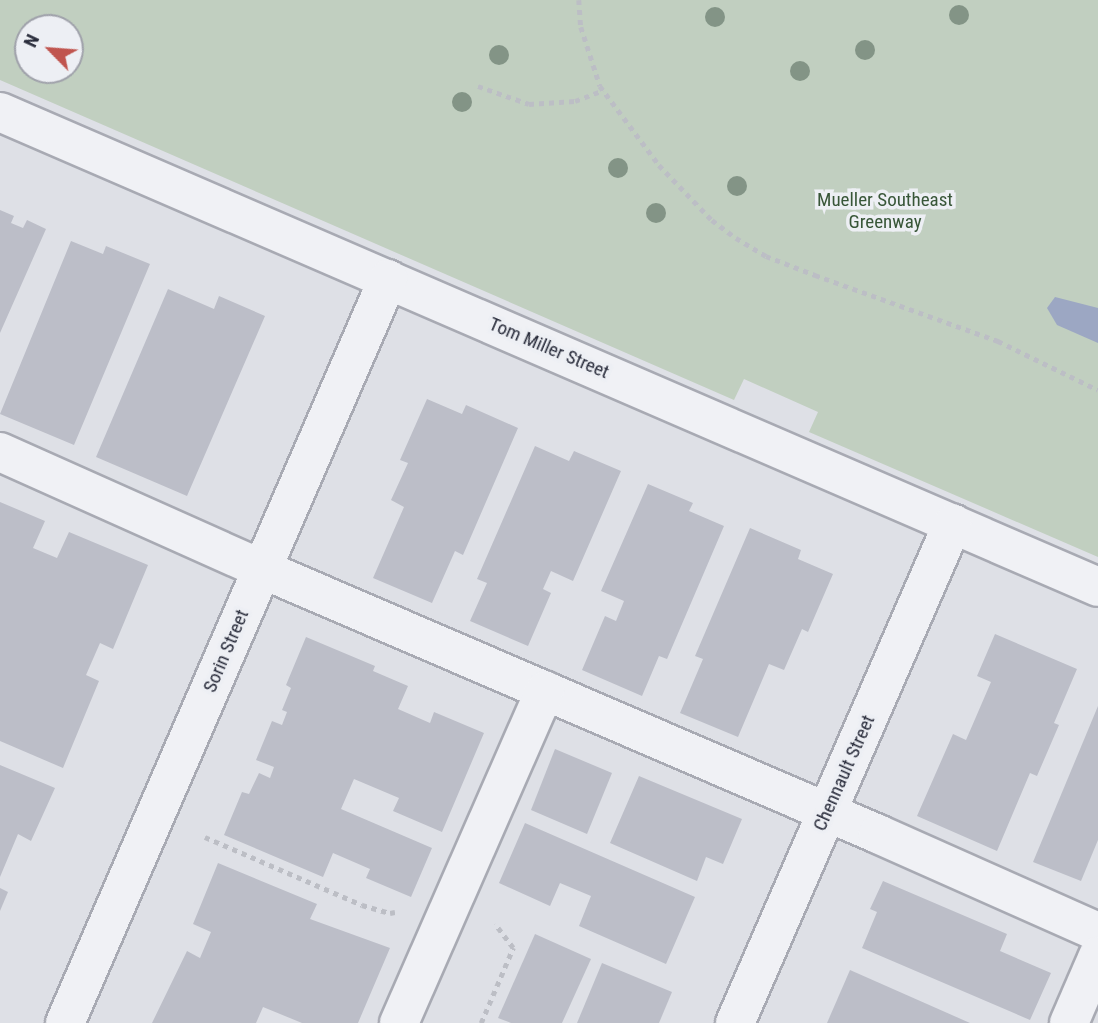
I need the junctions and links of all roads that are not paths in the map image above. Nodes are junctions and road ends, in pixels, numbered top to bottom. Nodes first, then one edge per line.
1 (0, 112) edge
2 (388, 279) junction
3 (0, 452) edge
4 (953, 523) junction
5 (261, 569) junction
6 (1098, 587) edge
7 (545, 691) junction
8 (827, 813) junction
9 (1098, 932) edge
10 (1098, 956) edge
11 (65, 1023) edge
12 (399, 1023) edge
13 (735, 1023) edge
14 (1069, 1023) edge

1 - 2 street, Tom Miller Street
2 - 4 street, Tom Miller Street
2 - 5 street, Sorin Street
3 - 5 street
4 - 6 street, Tom Miller Street
4 - 8 street, Chennault Street
5 - 7 street
5 - 11 street, Sorin Street
7 - 8 street
7 - 12 street
8 - 9 street
8 - 13 street, Chennault Street
10 - 14 street

